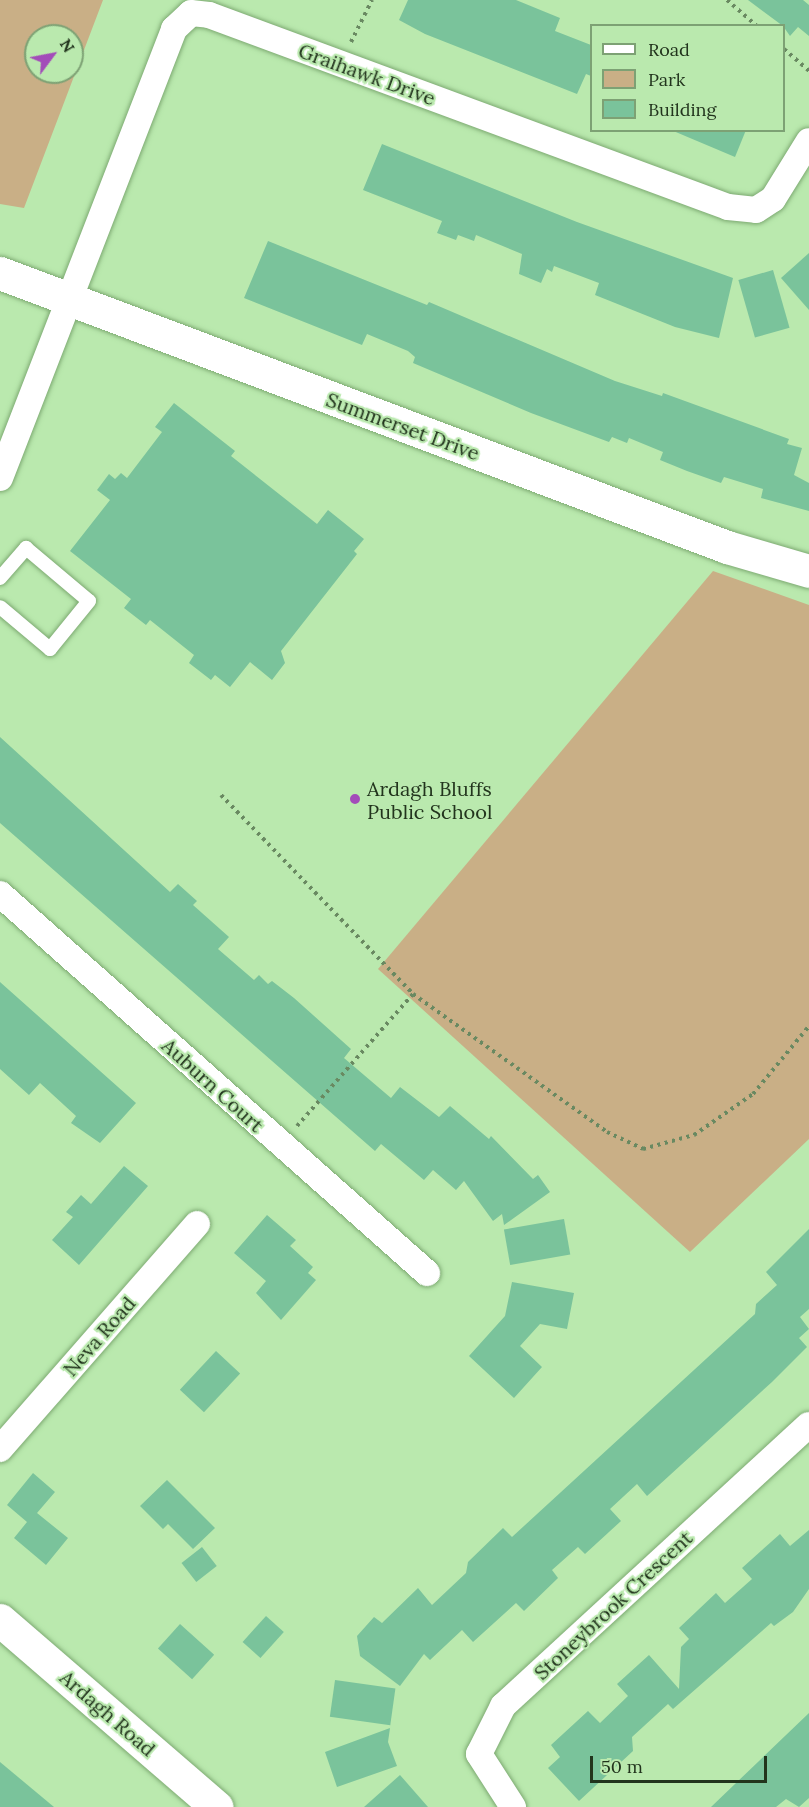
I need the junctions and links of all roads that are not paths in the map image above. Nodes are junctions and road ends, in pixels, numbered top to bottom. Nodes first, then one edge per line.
1 (809, 141) edge
2 (0, 273) edge
3 (71, 302) junction
4 (0, 478) edge
5 (809, 571) edge
6 (0, 578) edge
7 (0, 607) edge
8 (0, 894) edge
9 (197, 1224) dead end
10 (427, 1273) dead end
11 (809, 1425) edge
12 (0, 1449) edge
13 (0, 1620) edge
14 (217, 1807) edge
15 (513, 1807) edge

1 - 3 street, Graihawk Drive
2 - 3 street, Summerset Drive
3 - 4 street
3 - 5 street, Summerset Drive
6 - 7 lane
8 - 10 street, Auburn Court
9 - 12 street, Neva Road
11 - 15 street, Stoneybrook Crescent
13 - 14 street, Ardagh Road

